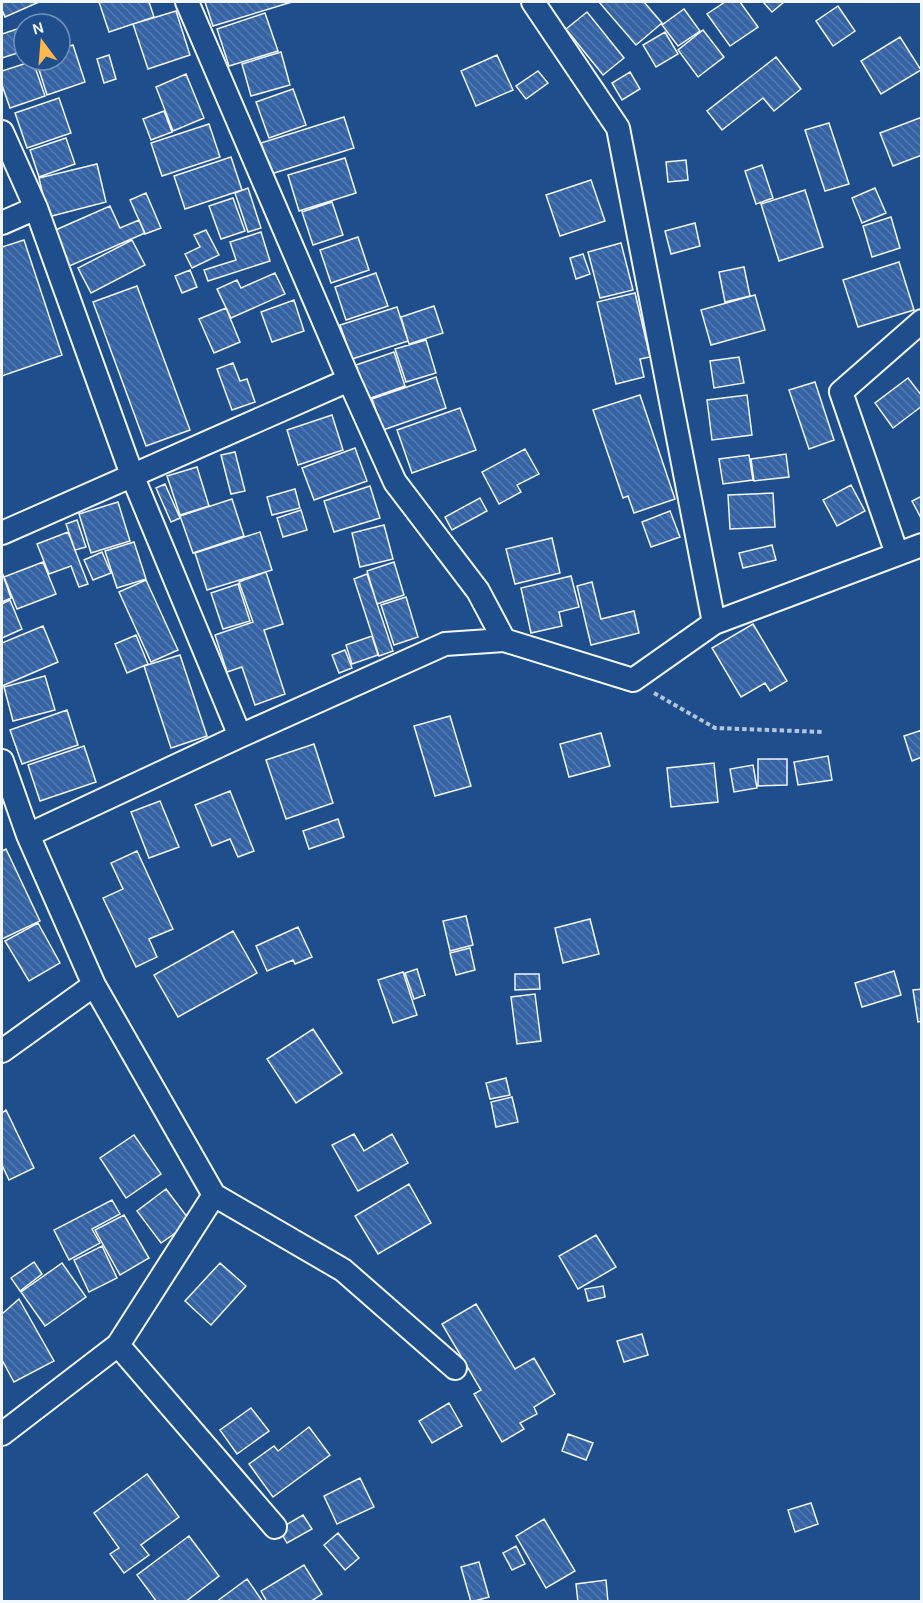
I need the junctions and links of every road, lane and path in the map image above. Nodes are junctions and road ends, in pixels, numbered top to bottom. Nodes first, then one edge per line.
1 (187, 2) edge
2 (533, 2) edge
3 (2, 132) edge
4 (36, 208) junction
5 (2, 223) edge
6 (921, 321) edge
7 (350, 380) junction
8 (132, 475) junction
9 (2, 533) edge
10 (921, 545) edge
11 (897, 554) junction
12 (714, 623) junction
13 (504, 640) junction
14 (633, 680) junction
15 (824, 732) dead end
16 (240, 736) junction
17 (2, 761) edge
18 (28, 835) junction
19 (94, 985) junction
20 (2, 1051) edge
21 (214, 1195) junction
22 (118, 1345) junction
23 (456, 1368) dead end
24 (2, 1434) edge
25 (275, 1527) dead end

1 - 7 street
2 - 12 street
3 - 4 street
4 - 5 street
4 - 8 street
6 - 11 street
7 - 8 street
7 - 13 street
8 - 9 street
8 - 16 street
10 - 11 street
11 - 12 street
12 - 14 street
13 - 14 street
13 - 16 street
14 - 15 path
16 - 18 street
17 - 18 street
18 - 19 street
19 - 20 street
19 - 21 street
21 - 22 street
21 - 23 street
22 - 24 street
22 - 25 street

